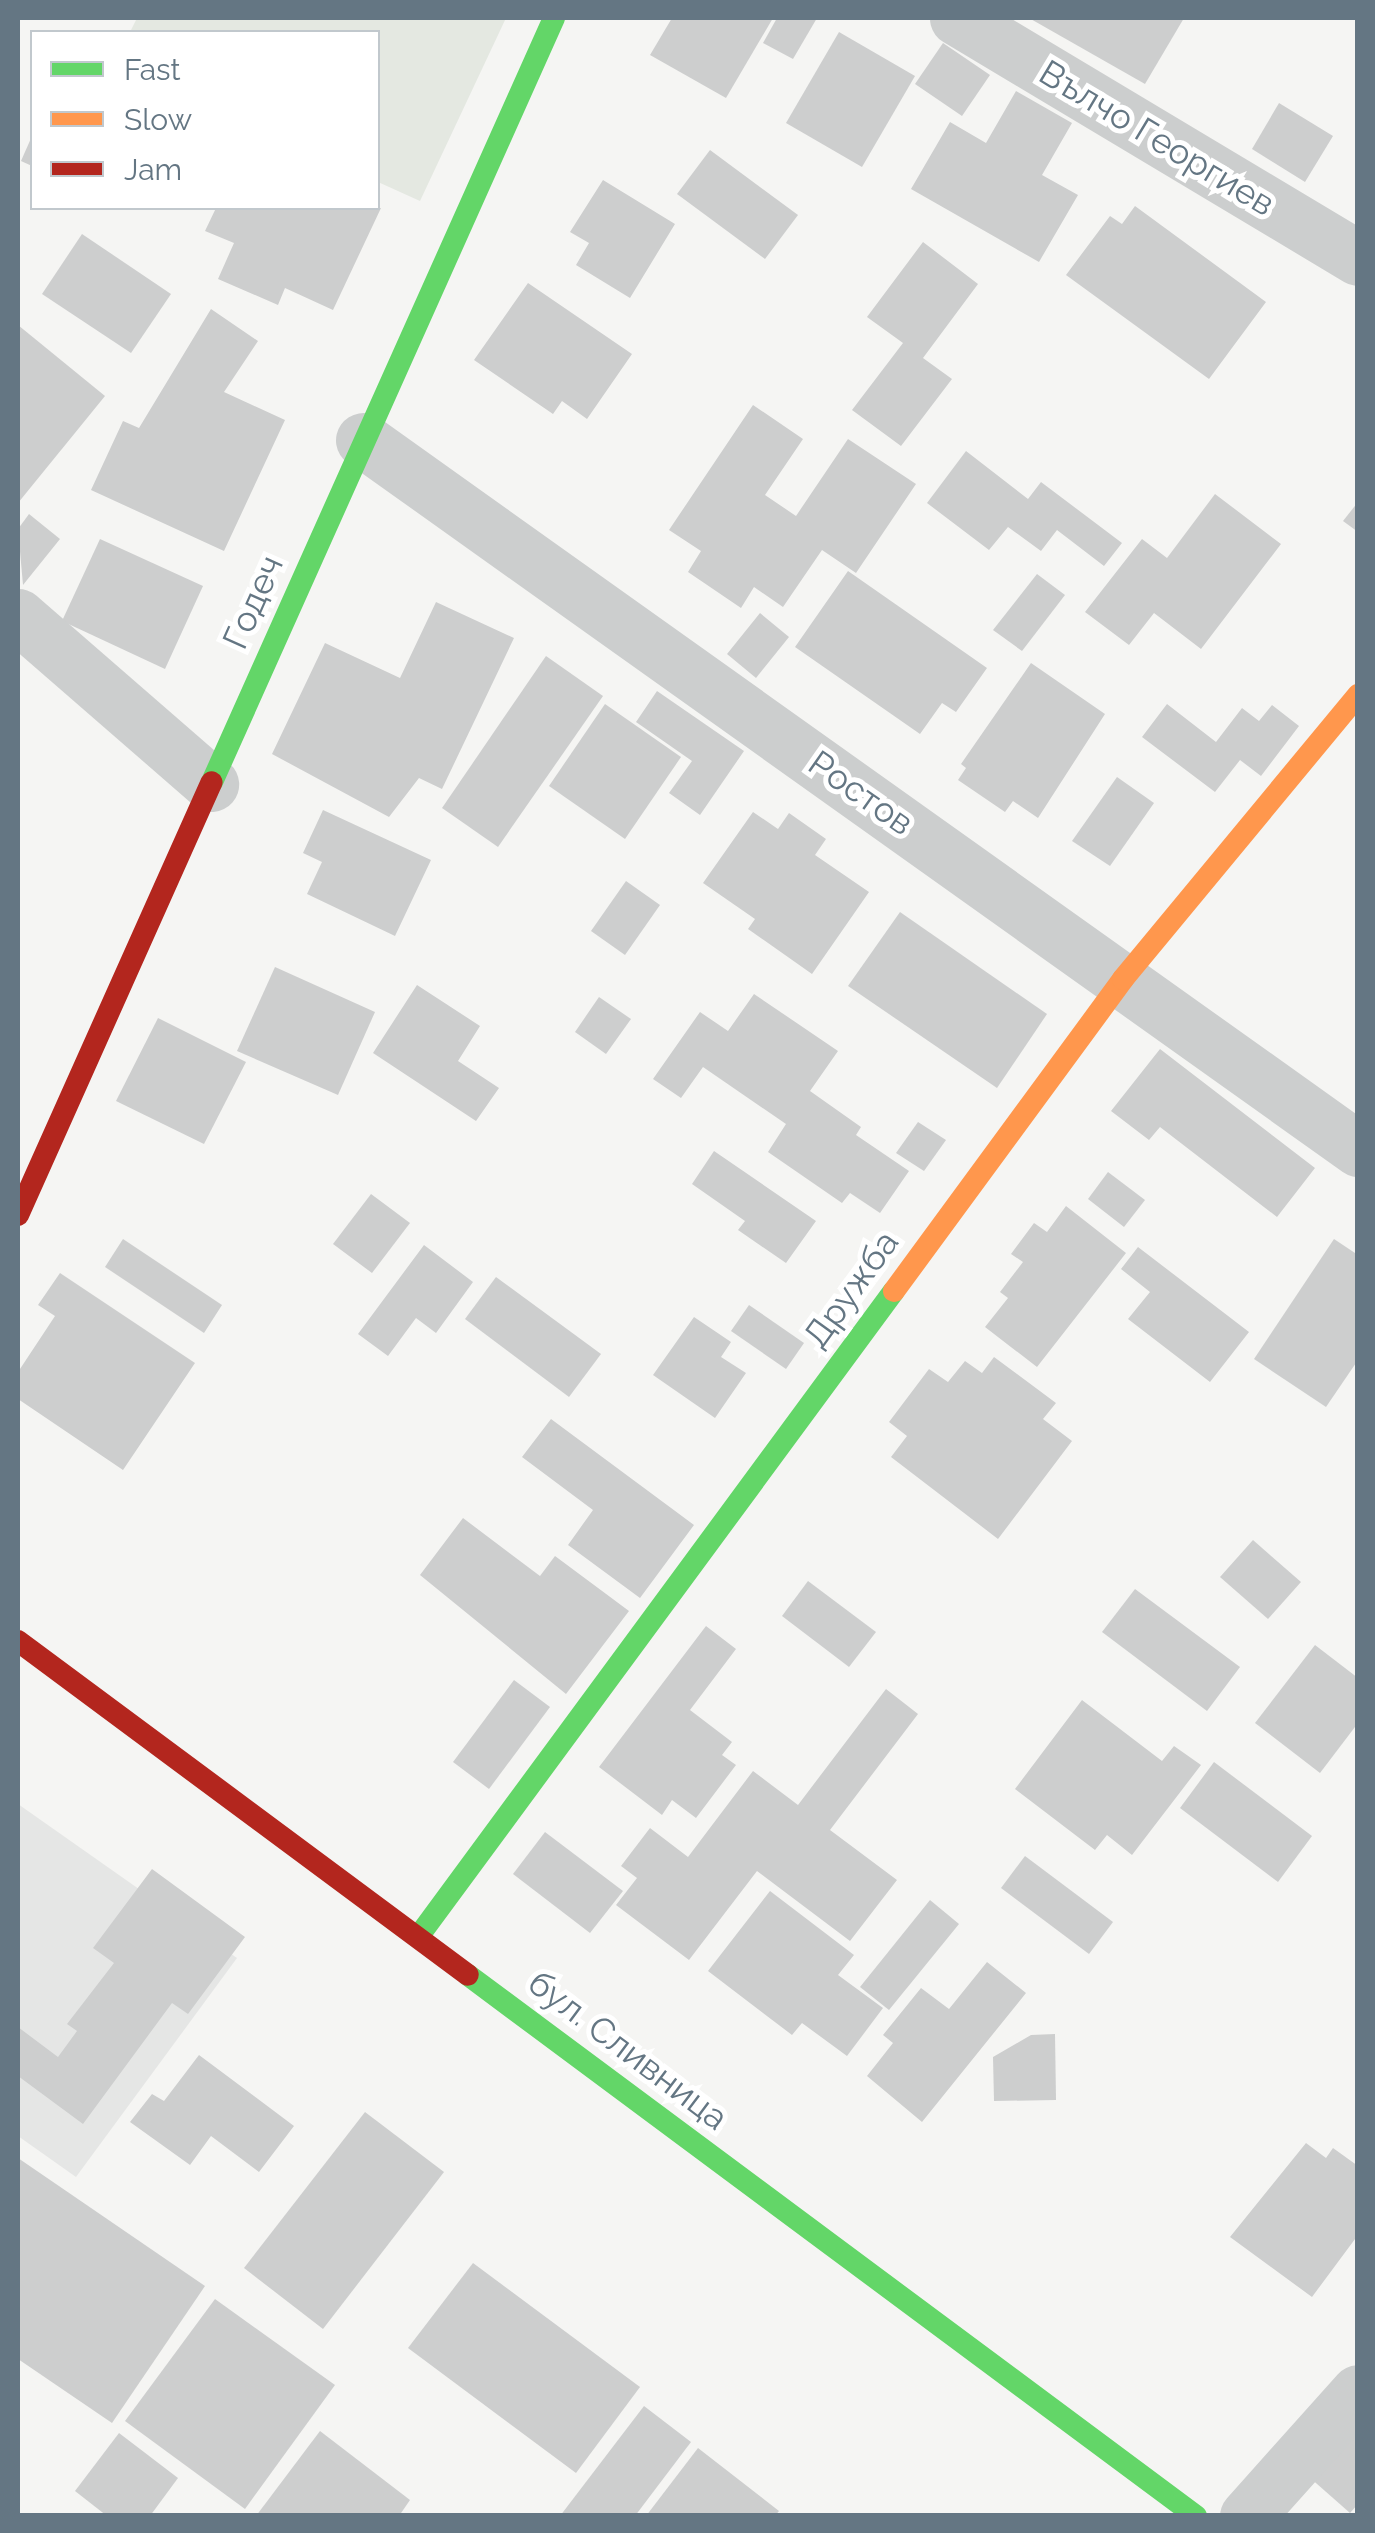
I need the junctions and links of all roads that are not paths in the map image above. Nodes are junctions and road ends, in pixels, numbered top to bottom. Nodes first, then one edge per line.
1 (554, 18) edge
2 (957, 18) edge
3 (1358, 258) edge
4 (362, 440) junction
5 (18, 616) edge
6 (1358, 694) edge
7 (211, 784) junction
8 (1122, 979) junction
9 (1358, 1149) edge
10 (18, 1216) edge
11 (18, 1642) edge
12 (418, 1937) junction
13 (1358, 2392) edge
14 (1196, 2516) edge
15 (1246, 2516) edge

1 - 4 street, Годеч
2 - 3 street, Вълчо Георгиев
4 - 7 street, Годеч
4 - 8 street, Ростов
5 - 7 street
6 - 8 street, Дружба
7 - 10 street, Годеч
8 - 9 street, Ростов
8 - 12 street, Дружба
11 - 12 street, бул. Сливница
12 - 14 street, бул. Сливница
13 - 15 street

